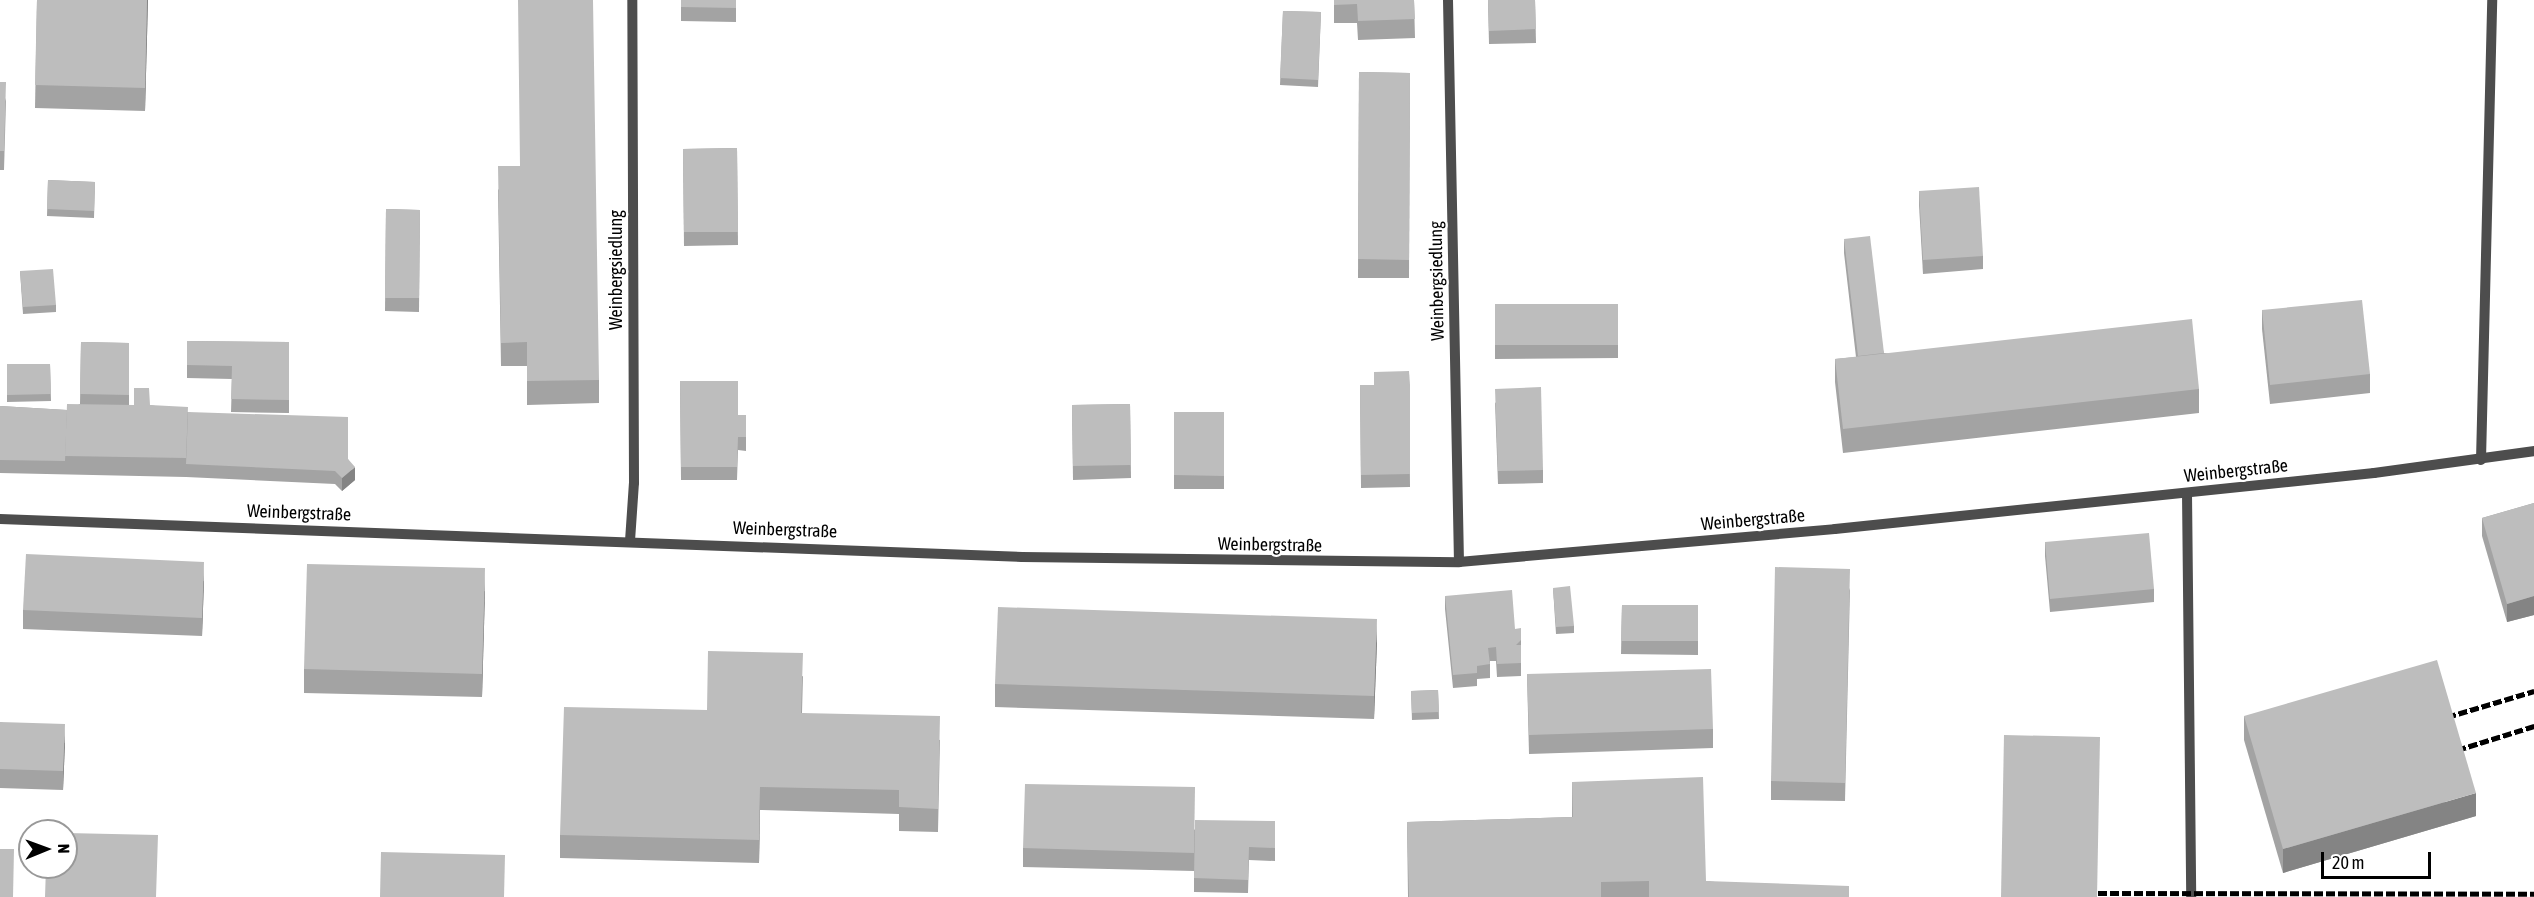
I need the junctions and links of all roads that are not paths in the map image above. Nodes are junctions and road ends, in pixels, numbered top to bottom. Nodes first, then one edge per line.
1 (632, 0) edge
2 (1448, 0) edge
3 (2492, 0) edge
4 (2534, 451) edge
5 (2481, 460) junction
6 (2187, 492) junction
7 (0, 519) edge
8 (630, 541) junction
9 (1459, 562) junction
10 (2191, 897) edge

1 - 8 street, Weinbergsiedlung
2 - 9 street, Weinbergsiedlung
3 - 5 street
4 - 5 street, Weinbergstraße
5 - 6 street, Weinbergstraße
6 - 9 street, Weinbergstraße
6 - 10 street
7 - 8 street, Weinbergstraße
8 - 9 street, Weinbergstraße

